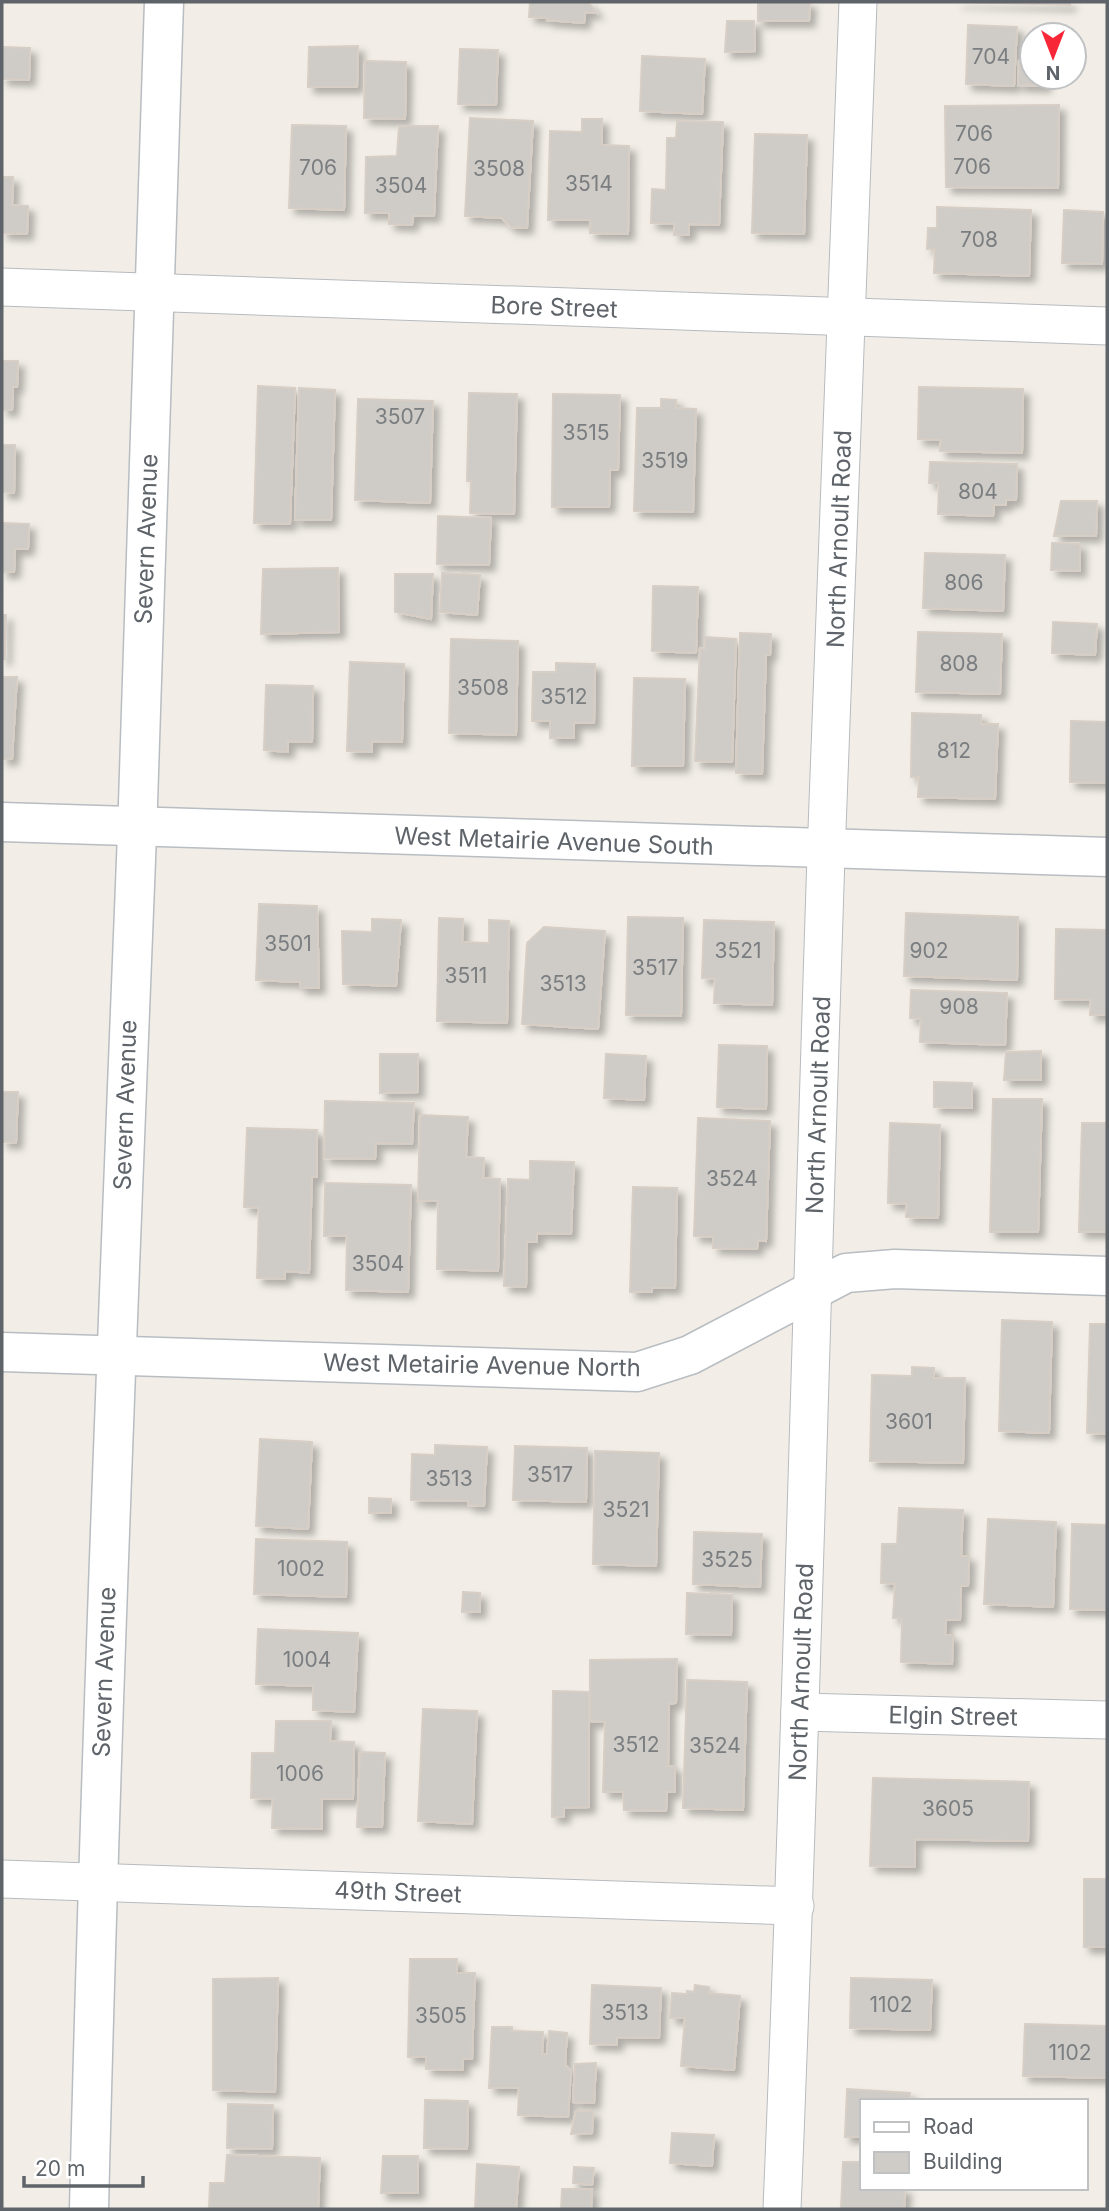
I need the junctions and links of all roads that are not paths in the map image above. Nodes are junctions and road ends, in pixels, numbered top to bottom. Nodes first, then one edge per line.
1 (164, 2) edge
2 (858, 2) edge
3 (2, 287) edge
4 (154, 294) junction
5 (848, 317) junction
6 (1107, 326) edge
7 (2, 822) edge
8 (137, 828) junction
9 (826, 850) junction
10 (1107, 857) edge
11 (1107, 1276) edge
12 (813, 1289) junction
13 (2, 1352) edge
14 (115, 1357) junction
15 (800, 1712) junction
16 (1107, 1720) edge
17 (2, 1879) edge
18 (97, 1882) junction
19 (795, 1906) junction
20 (89, 2209) edge
21 (782, 2209) edge

1 - 4 main road, Severn Avenue
2 - 5 street, North Arnoult Road
3 - 4 street, Bore Street
4 - 5 street, Bore Street
4 - 8 main road, Severn Avenue
5 - 6 street, Bore Street
5 - 9 street, North Arnoult Road
7 - 8 main road, West Metairie Avenue South
8 - 9 main road, West Metairie Avenue South
8 - 14 main road, Severn Avenue
9 - 10 main road, West Metairie Avenue South
9 - 12 street, North Arnoult Road
11 - 12 main road, West Metairie Avenue North
12 - 14 main road, West Metairie Avenue North
12 - 15 street, North Arnoult Road
13 - 14 main road, West Metairie Avenue North
14 - 18 main road, Severn Avenue
15 - 16 street, Elgin Street
15 - 19 street, North Arnoult Road
17 - 18 street, 49th Street
18 - 19 street, 49th Street
18 - 20 main road, Severn Avenue
19 - 21 street, North Arnoult Road

